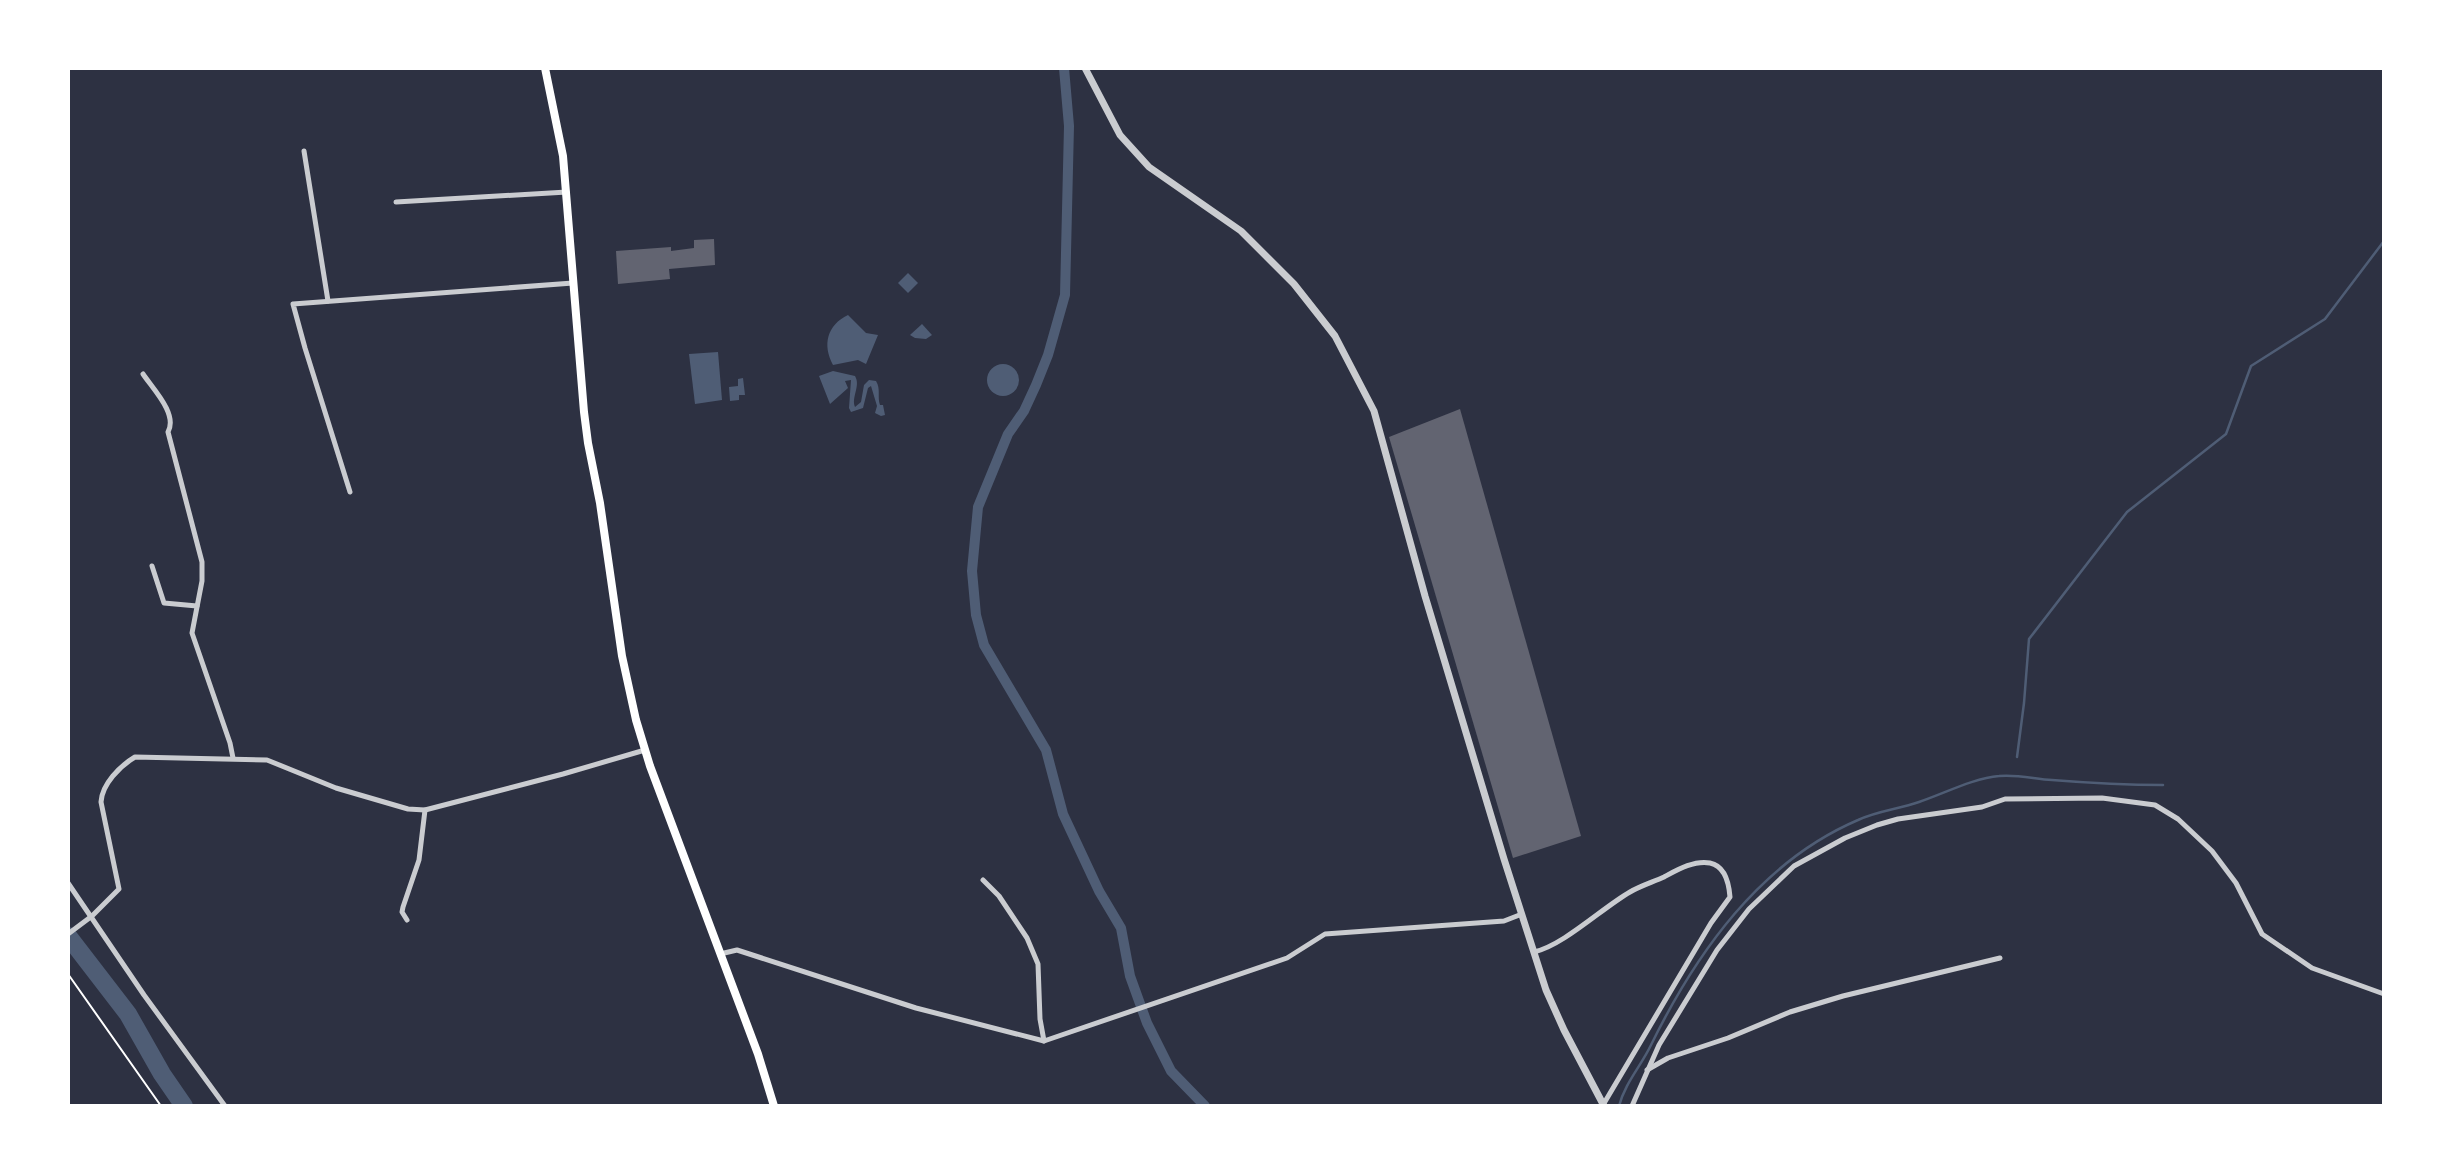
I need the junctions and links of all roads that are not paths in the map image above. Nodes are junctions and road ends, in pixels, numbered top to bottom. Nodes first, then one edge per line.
1 (545, 68) edge
2 (1084, 68) edge
3 (304, 151) dead end
4 (567, 192) junction
5 (396, 202) dead end
6 (573, 283) junction
7 (328, 301) junction
8 (143, 374) dead end
9 (350, 492) dead end
10 (152, 566) dead end
11 (197, 606) junction
12 (645, 750) junction
13 (233, 758) junction
14 (425, 810) junction
15 (983, 880) dead end
16 (68, 883) edge
17 (1522, 914) junction
18 (90, 918) junction
19 (407, 920) dead end
20 (68, 934) edge
21 (1534, 952) junction
22 (720, 954) junction
23 (2000, 958) dead end
24 (2384, 994) edge
25 (1044, 1041) junction
26 (1647, 1070) junction
27 (225, 1106) edge
28 (774, 1106) edge
29 (1603, 1106) edge
30 (1633, 1106) edge

1 - 4 main road
2 - 17 street
3 - 7 street
4 - 5 street
4 - 6 main road
6 - 7 street
6 - 12 main road
7 - 9 street
8 - 11 street
10 - 11 street
11 - 13 street
12 - 14 street
12 - 22 main road
13 - 14 street
13 - 18 street
14 - 19 street
15 - 25 street
16 - 18 street
17 - 21 street
17 - 25 street
18 - 20 street
18 - 27 street
21 - 29 street
21 - 29 street
22 - 25 street
22 - 28 main road
23 - 26 street
24 - 26 street
26 - 30 street

